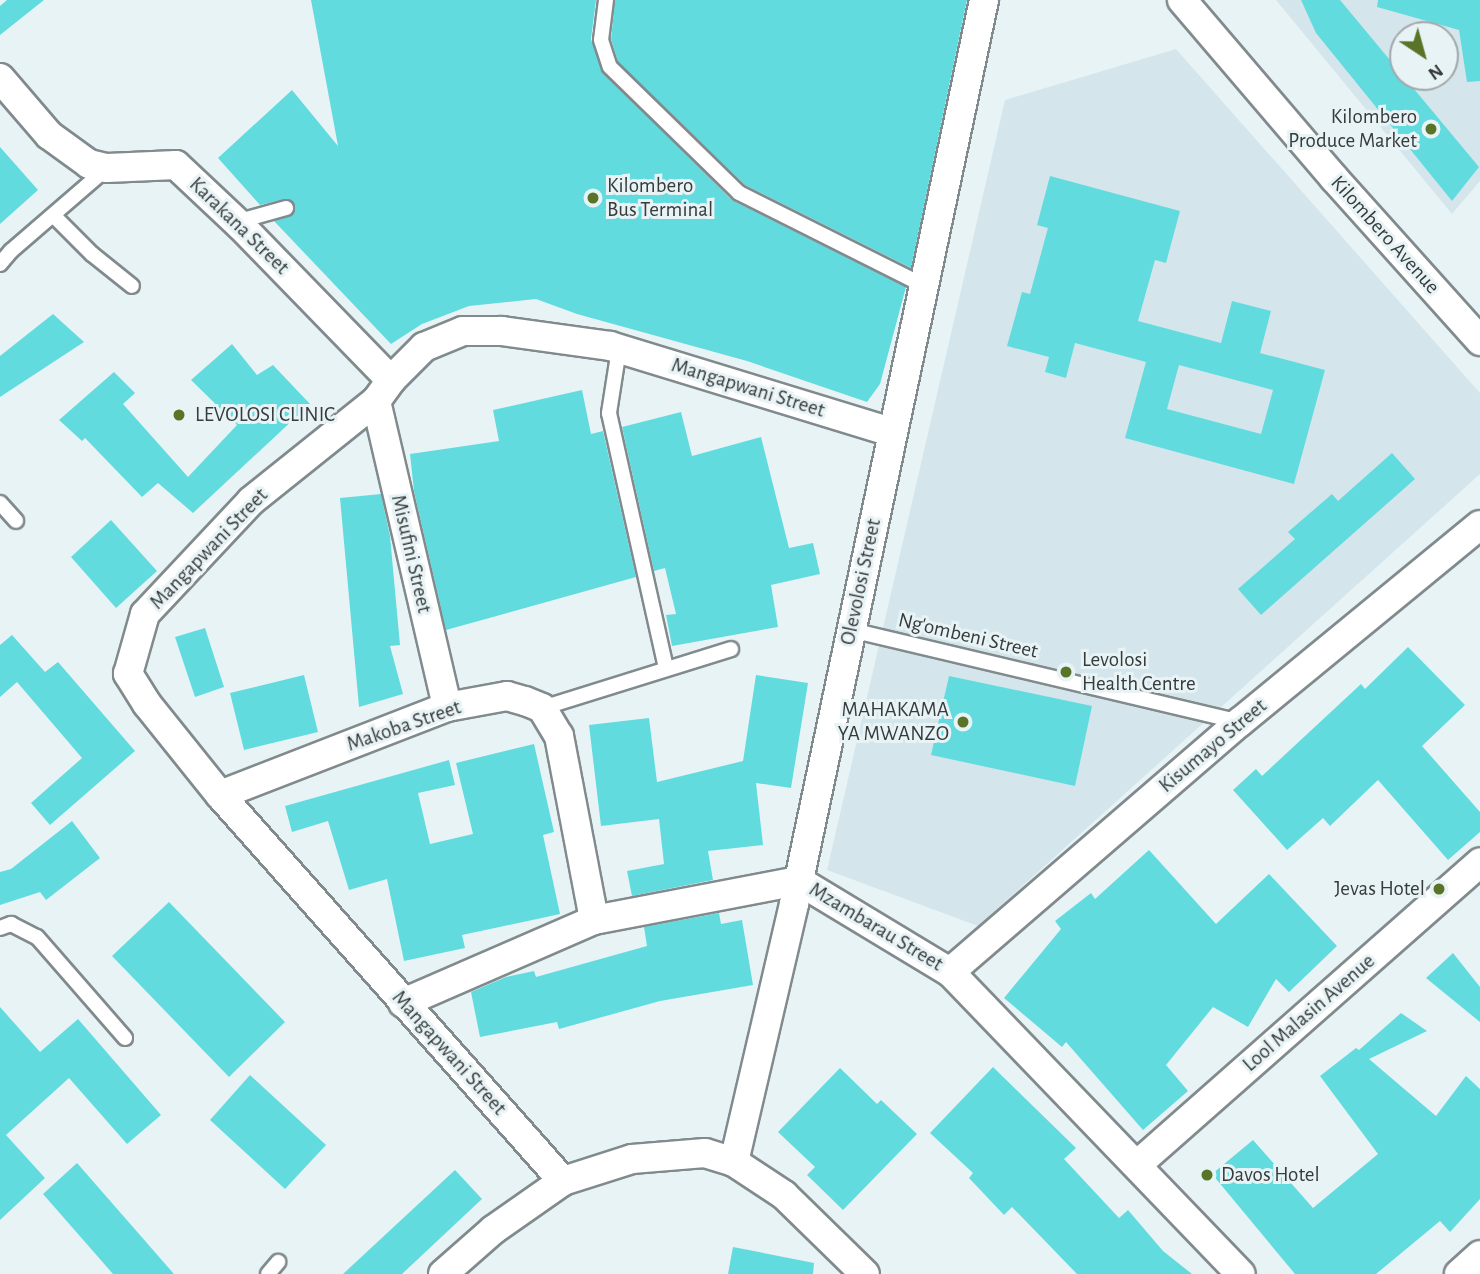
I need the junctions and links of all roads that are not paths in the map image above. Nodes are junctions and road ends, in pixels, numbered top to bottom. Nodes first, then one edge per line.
1 (606, 0) edge
2 (984, 0) edge
3 (1182, 0) edge
4 (0, 78) edge
5 (107, 168) junction
6 (286, 208) dead end
7 (54, 216) junction
8 (236, 222) junction
9 (0, 264) edge
10 (923, 285) junction
11 (132, 286) dead end
12 (1480, 341) edge
13 (619, 349) junction
14 (384, 390) junction
15 (892, 432) junction
16 (0, 503) edge
17 (16, 521) dead end
18 (1480, 525) edge
19 (851, 630) junction
20 (731, 649) dead end
21 (666, 669) junction
22 (447, 707) junction
23 (542, 708) junction
24 (1240, 722) junction
25 (220, 795) junction
26 (1480, 863) edge
27 (799, 881) junction
28 (594, 920) junction
29 (0, 928) edge
30 (950, 972) junction
31 (403, 1003) junction
32 (125, 1038) dead end
33 (734, 1162) junction
34 (1138, 1164) junction
35 (563, 1181) junction
36 (1480, 1255) edge
37 (278, 1262) dead end
38 (268, 1274) edge
39 (443, 1274) edge
40 (865, 1274) edge
41 (1241, 1274) edge
42 (1458, 1274) edge

1 - 10 lane
2 - 10 street, Olevolosi Street
3 - 12 street, Kilombero Avenue
4 - 5 street, Karakana Street
5 - 7 lane
5 - 8 street, Karakana Street
6 - 8 lane
7 - 9 lane
7 - 11 lane
8 - 14 street, Karakana Street
10 - 15 street, Olevolosi Street
13 - 14 street, Mangapwani Street
13 - 15 street, Mangapwani Street
13 - 21 lane
14 - 22 street, Misufini Street
14 - 25 street, Mangapwani Street
15 - 19 street, Olevolosi Street
16 - 17 lane
18 - 24 street, Kisumayo Street
19 - 24 lane, Ng'ombeni Street
19 - 27 street, Olevolosi Street
20 - 21 lane
21 - 23 lane
22 - 23 street, Makoba Street
22 - 25 street, Makoba Street
23 - 28 street
24 - 30 street, Kisumayo Street
25 - 31 street, Mangapwani Street
26 - 34 street, Lool Malasin Avenue
27 - 28 street, Mzambarau Street
27 - 30 street, Mzambarau Street
27 - 33 street, Olevolosi Street
28 - 31 street, Mzambarau Street
29 - 32 lane
30 - 34 street, Mzambarau Street
31 - 35 street, Mangapwani Street
33 - 35 street
33 - 40 street
34 - 41 street, Mzambarau Street
35 - 39 street
36 - 42 street
37 - 38 lane

